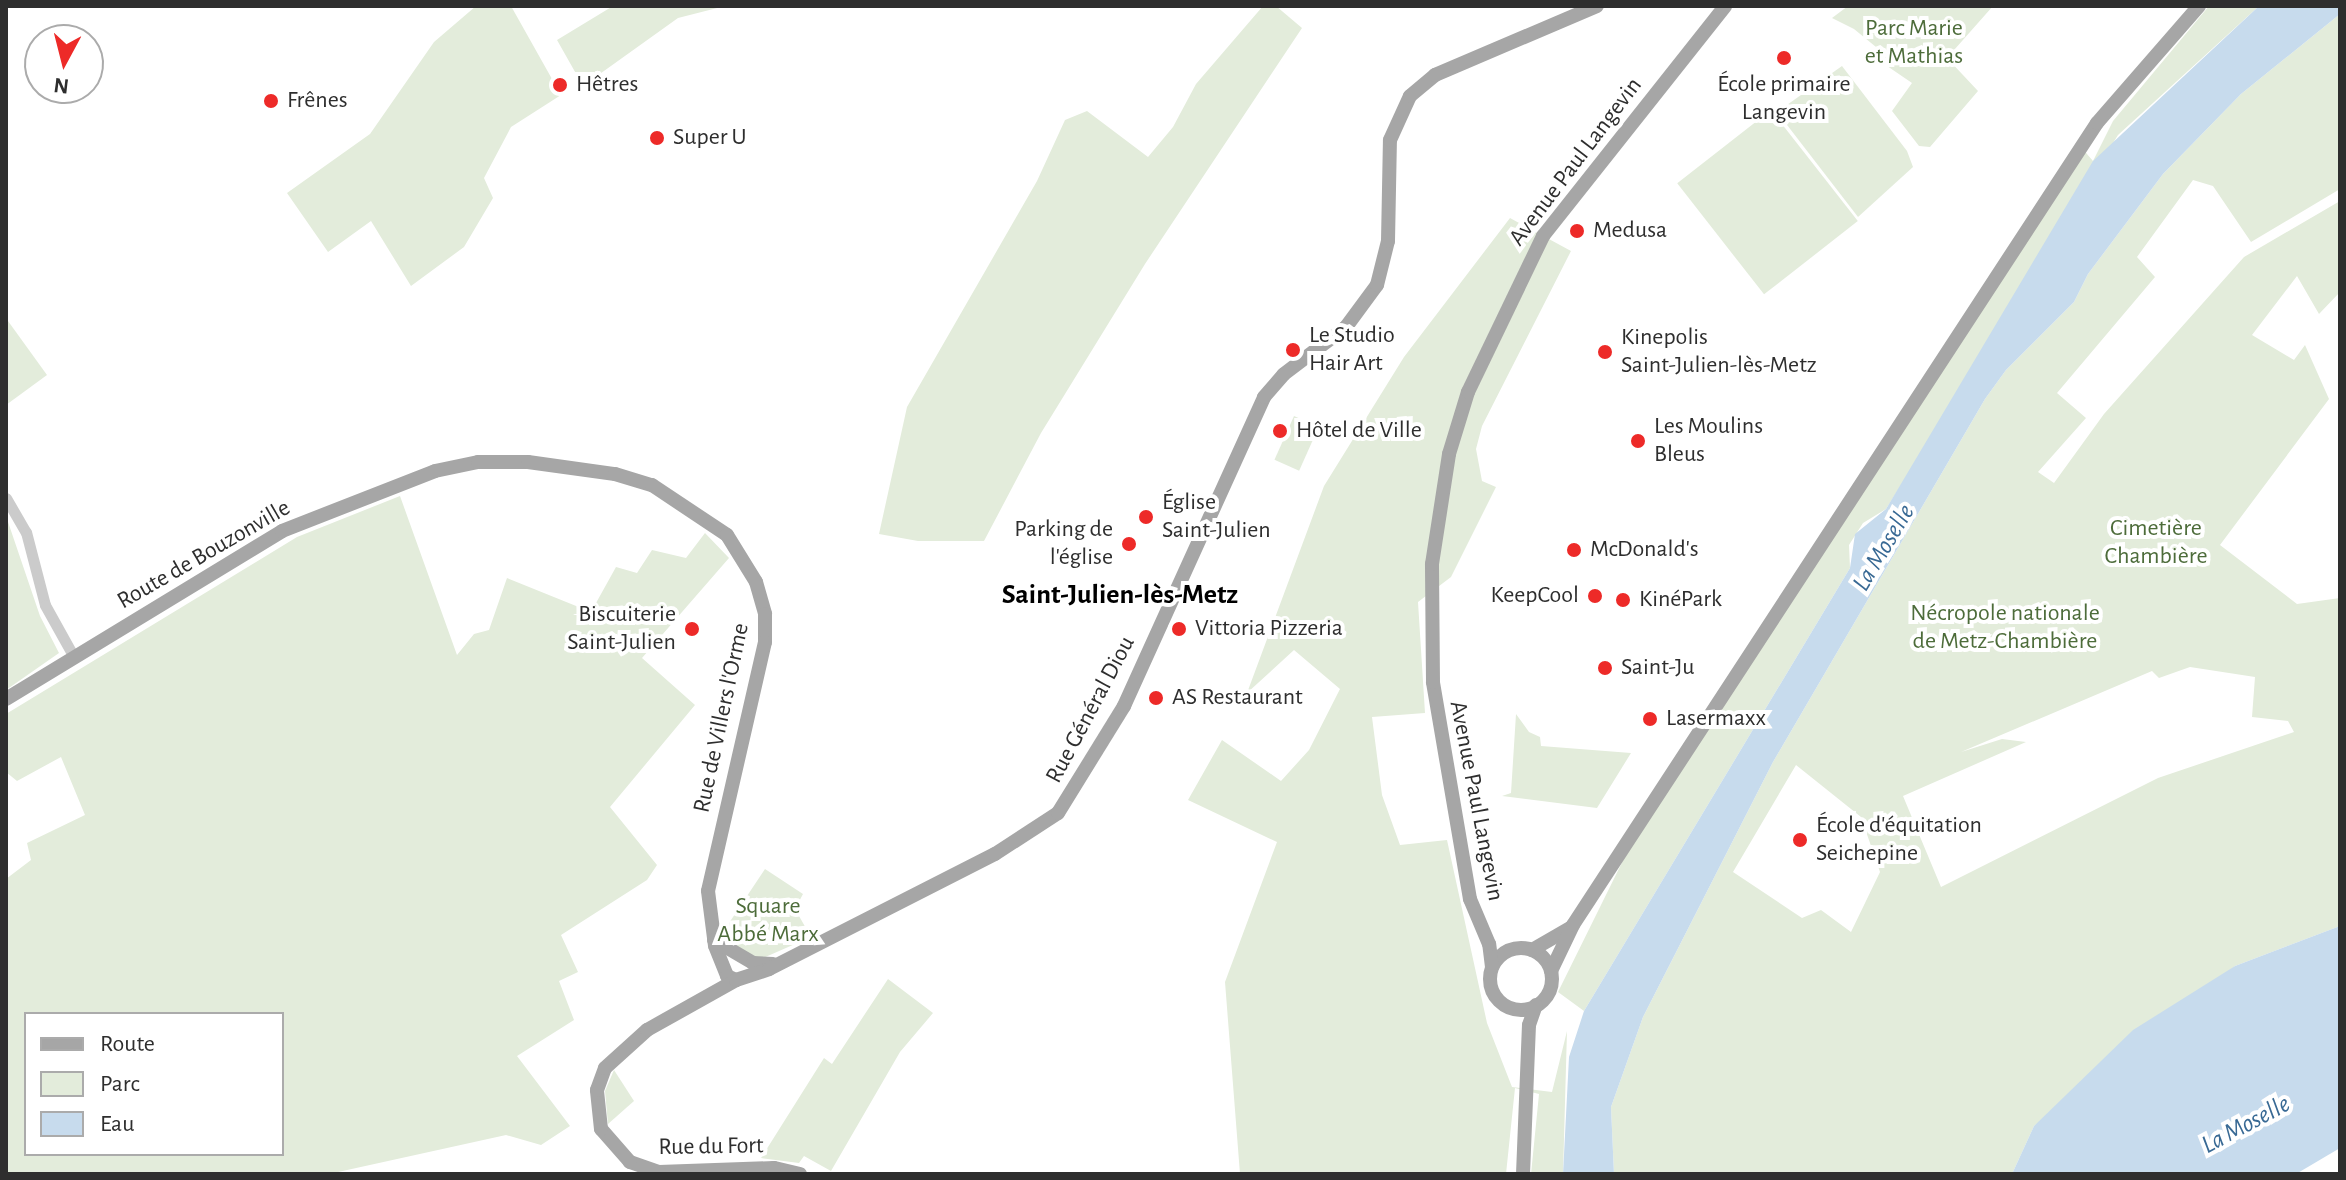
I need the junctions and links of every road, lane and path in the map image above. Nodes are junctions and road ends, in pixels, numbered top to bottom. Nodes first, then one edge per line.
1 (1597, 6) edge
2 (1725, 6) edge
3 (2199, 6) edge
4 (435, 471) joint
5 (6, 498) edge
6 (74, 657) junction
7 (6, 699) edge
8 (1478, 922) junction
9 (1573, 925) junction
10 (714, 940) junction
11 (1516, 948) junction
12 (1532, 950) junction
13 (741, 958) junction
14 (778, 963) junction
15 (1492, 967) junction
16 (1551, 971) junction
17 (733, 975) junction
18 (1536, 1005) junction
19 (1510, 1007) junction
20 (1529, 1062) junction
21 (800, 1174) edge
22 (1523, 1174) edge

1 - 14 main road, Rue Général Diou
2 - 8 main road, Avenue Paul Langevin
3 - 9 main road
4 - 6 main road, Route de Bouzonville
4 - 10 main road, Rue de Villers l'Orme
5 - 6 street
6 - 7 main road, Route de Bouzonville
8 - 11 main road, Avenue Paul Langevin
8 - 15 main road, Avenue Paul Langevin
9 - 12 main road
9 - 16 main road
10 - 13 main road
10 - 17 main road, Rue de Villers l'Orme
11 - 12 main road
11 - 15 main road
12 - 16 main road
13 - 14 main road
13 - 17 main road
13 - 17 main road
14 - 17 main road, Rue Général Diou
15 - 19 main road
16 - 18 main road
17 - 21 main road, Rue du Fort
18 - 19 main road
18 - 20 main road
19 - 20 main road
20 - 22 main road

